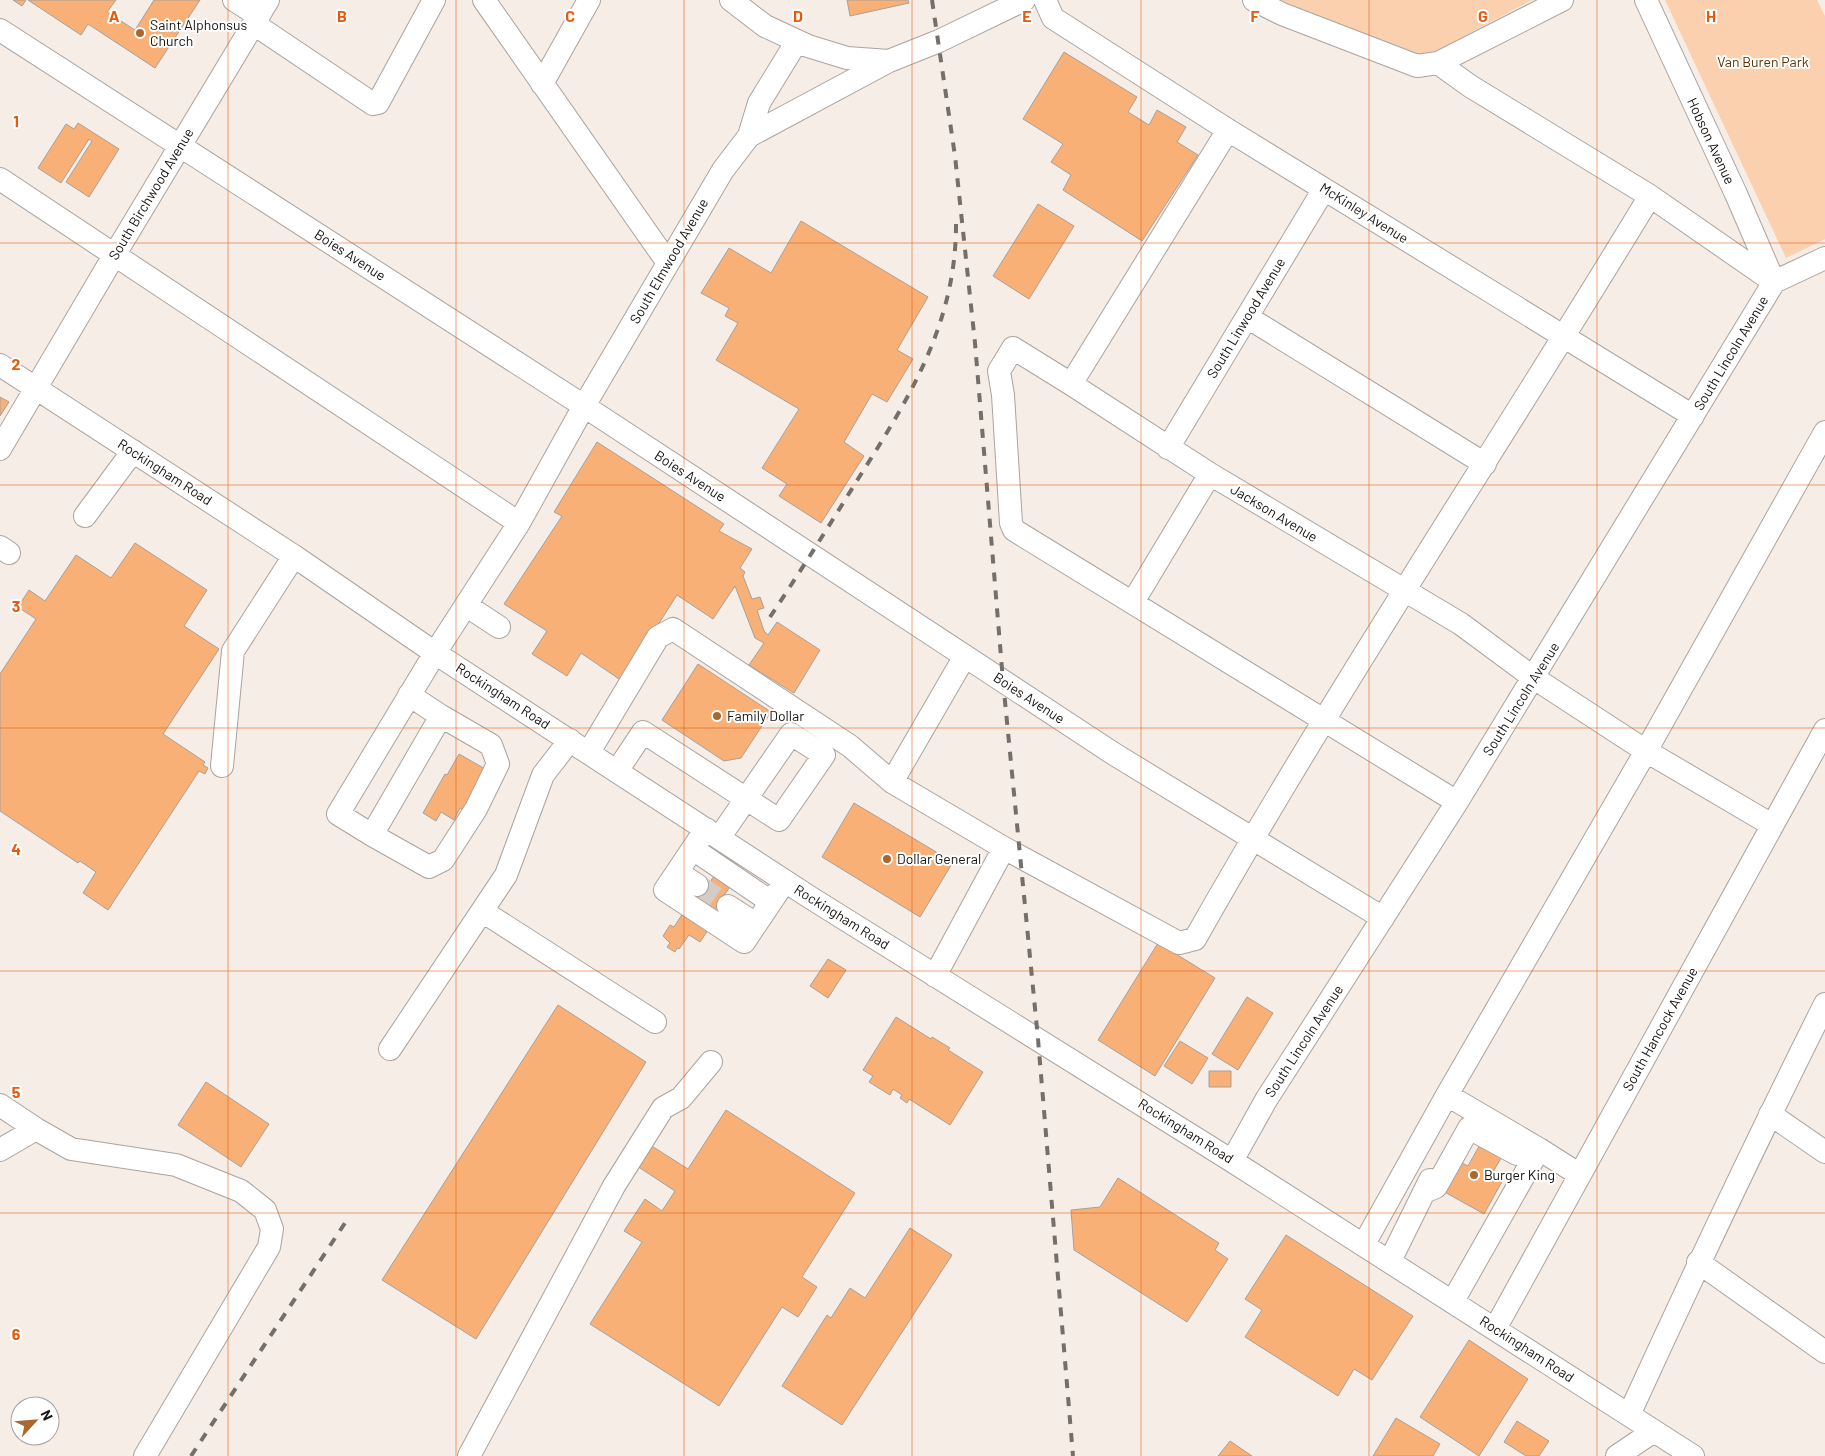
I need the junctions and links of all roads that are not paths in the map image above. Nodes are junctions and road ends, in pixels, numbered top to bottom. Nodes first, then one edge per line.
1 (234, 0) edge
2 (434, 0) edge
3 (484, 0) edge
4 (589, 0) edge
5 (731, 0) edge
6 (1024, 0) edge
7 (1045, 0) edge
8 (1254, 0) edge
9 (1562, 0) edge
10 (1646, 0) edge
11 (753, 9) edge
12 (260, 13) edge
13 (0, 30) edge
14 (798, 41) junction
15 (889, 61) junction
16 (1438, 63) junction
17 (542, 84) junction
18 (1228, 130) junction
19 (749, 136) junction
20 (180, 145) junction
21 (0, 179) edge
22 (1324, 189) junction
23 (1650, 196) junction
24 (114, 254) junction
25 (1825, 258) edge
26 (668, 263) junction
27 (1774, 282) junction
28 (1247, 317) junction
29 (1564, 337) junction
30 (0, 365) edge
31 (1071, 384) junction
32 (36, 388) junction
33 (584, 406) junction
34 (1693, 416) junction
35 (1825, 432) edge
36 (1168, 448) junction
37 (0, 450) edge
38 (133, 451) junction
39 (1485, 464) junction
40 (1210, 474) junction
41 (85, 516) dead end
42 (519, 523) junction
43 (294, 556) junction
44 (1405, 592) junction
45 (1132, 602) junction
46 (466, 606) junction
47 (499, 627) dead end
48 (435, 653) junction
49 (964, 656) junction
50 (1534, 678) junction
51 (409, 694) junction
52 (441, 716) junction
53 (1324, 720) junction
54 (1825, 730) edge
55 (570, 740) junction
56 (1646, 751) junction
57 (589, 752) junction
58 (222, 766) dead end
59 (617, 771) junction
60 (892, 782) junction
61 (1457, 802) junction
62 (1772, 825) junction
63 (713, 833) junction
64 (372, 835) junction
65 (1252, 838) junction
66 (1004, 848) junction
67 (693, 849) junction
68 (677, 872) junction
69 (785, 881) junction
70 (697, 885) tunnel mouth
71 (771, 902) junction
72 (728, 906) tunnel mouth
73 (482, 911) junction
74 (1383, 918) junction
75 (756, 924) junction
76 (935, 976) junction
77 (1825, 1004) edge
78 (655, 1022) dead end
79 (390, 1049) dead end
80 (711, 1062) dead end
81 (1447, 1095) junction
82 (0, 1105) edge
83 (1469, 1109) junction
84 (1770, 1114) junction
85 (36, 1130) junction
86 (1539, 1149) junction
87 (1824, 1149) edge
88 (0, 1150) edge
89 (1232, 1160) junction
90 (1580, 1175) junction
91 (1424, 1192) junction
92 (1514, 1193) junction
93 (1364, 1244) junction
94 (1390, 1261) junction
95 (1698, 1262) junction
96 (1453, 1301) junction
97 (1495, 1329) junction
98 (1825, 1352) edge
99 (1629, 1415) junction
100 (1654, 1431) junction
101 (145, 1456) edge
102 (469, 1456) edge
103 (1617, 1456) edge
104 (1692, 1456) edge

1 - 12 street
2 - 12 street
3 - 17 street
4 - 17 street
5 - 11 street
6 - 15 street, South Elmwood Avenue
7 - 18 street, McKinley Avenue
8 - 16 street
9 - 16 street
10 - 27 street, Hobson Avenue
11 - 14 street
12 - 20 street, South Birchwood Avenue
13 - 20 street, Boies Avenue
14 - 15 street
14 - 19 street
15 - 19 street, South Elmwood Avenue
16 - 23 street
17 - 26 street
18 - 22 street, McKinley Avenue
18 - 31 street
19 - 26 street, South Elmwood Avenue
20 - 24 street, South Birchwood Avenue
20 - 33 street, Boies Avenue
21 - 24 street
22 - 28 street, South Linwood Avenue
22 - 29 street, McKinley Avenue
23 - 27 street
23 - 29 street
24 - 32 street, South Birchwood Avenue
24 - 42 street
25 - 27 street, South Lincoln Avenue
26 - 33 street, South Elmwood Avenue
27 - 34 street, South Lincoln Avenue
28 - 36 street, South Linwood Avenue
28 - 39 street
29 - 34 street, McKinley Avenue
29 - 39 street
30 - 32 street, Rockingham Road
31 - 36 street, Jackson Avenue
31 - 45 street, Jackson Avenue
32 - 37 street, South Birchwood Avenue
32 - 38 street, Rockingham Road
33 - 42 street, South Elmwood Avenue
33 - 49 street, Boies Avenue
34 - 50 street, South Lincoln Avenue
35 - 56 street
36 - 40 street, Jackson Avenue
38 - 41 street
38 - 43 street, Rockingham Road
39 - 44 street
40 - 44 street, Jackson Avenue
40 - 45 street
42 - 46 street, South Elmwood Avenue
43 - 48 street, Rockingham Road
43 - 58 street
44 - 50 street, Jackson Avenue
44 - 53 street
45 - 53 street
46 - 47 street
46 - 48 street, South Elmwood Avenue
48 - 51 street, South Elmwood Avenue
48 - 55 street, Rockingham Road
49 - 60 street
49 - 65 street, Boies Avenue
50 - 56 street, Jackson Avenue
50 - 61 street, South Lincoln Avenue
51 - 52 street
51 - 64 street, South Elmwood Avenue
52 - 64 street
52 - 64 street
53 - 61 street
53 - 65 street
54 - 62 street, South Hancock Avenue
55 - 57 street, Rockingham Road
55 - 73 street
56 - 62 street, Jackson Avenue
56 - 81 street
57 - 59 street, Rockingham Road
57 - 60 street
59 - 63 street, Rockingham Road
59 - 63 street
60 - 66 street
61 - 74 street, South Lincoln Avenue
62 - 90 street, South Hancock Avenue
63 - 67 street
63 - 69 street, Rockingham Road
65 - 66 street
65 - 74 street, Boies Avenue
66 - 76 street
67 - 68 street
67 - 71 street
68 - 70 street
68 - 75 street
69 - 71 street
69 - 76 street, Rockingham Road
71 - 75 street
72 - 75 street
73 - 78 street
73 - 79 street
74 - 89 street, South Lincoln Avenue
76 - 89 street, Rockingham Road
77 - 84 street
80 - 102 street
81 - 83 street
81 - 93 street
82 - 85 street
83 - 86 street
83 - 91 street
84 - 87 street
84 - 95 street
85 - 88 street
85 - 101 street
86 - 90 street
86 - 92 street
89 - 93 street, Rockingham Road
90 - 97 street, South Hancock Avenue
91 - 92 street
91 - 94 street
92 - 96 street
93 - 94 street, Rockingham Road
94 - 96 street, Rockingham Road
95 - 98 street
95 - 99 street
96 - 97 street, Rockingham Road
97 - 99 street, Rockingham Road
99 - 100 street, Rockingham Road
100 - 103 street
100 - 104 street, Rockingham Road

